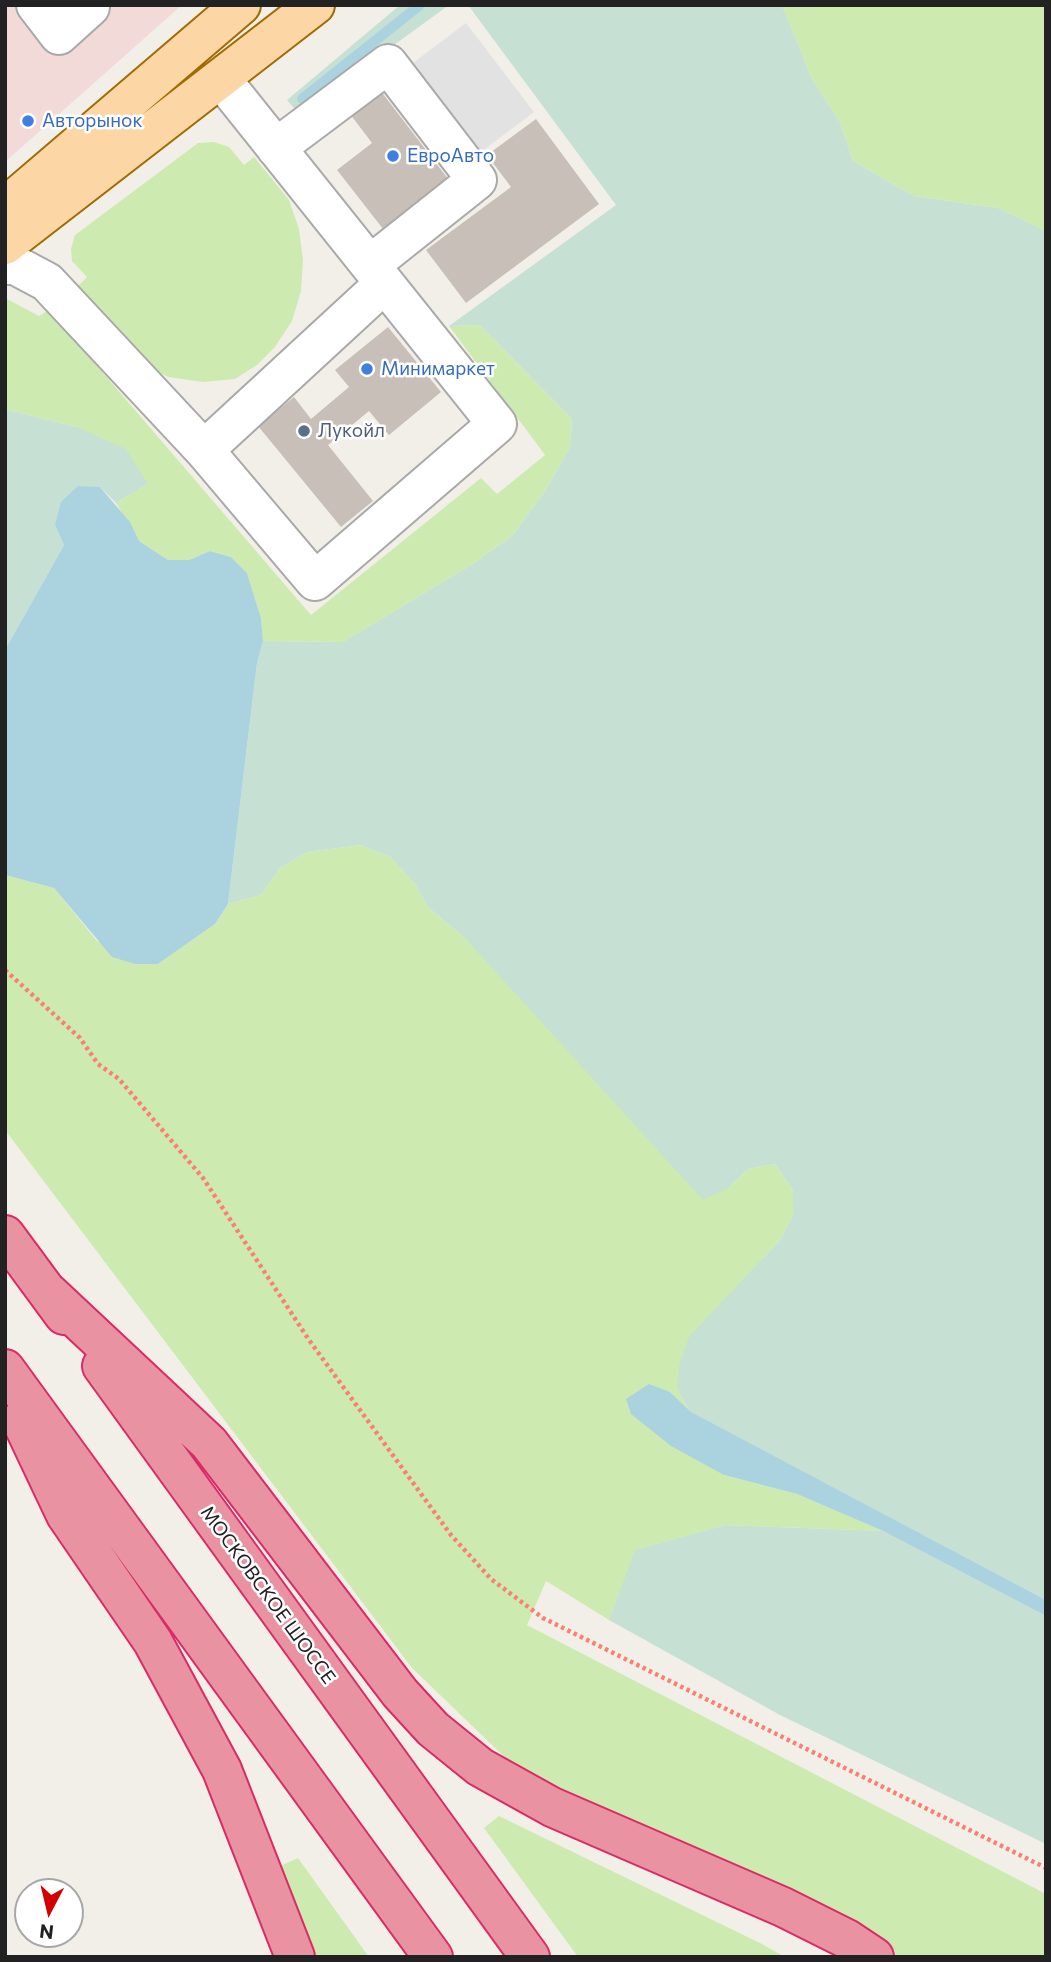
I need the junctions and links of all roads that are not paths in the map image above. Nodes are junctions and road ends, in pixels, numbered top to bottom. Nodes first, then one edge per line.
1 (37, 5) edge
2 (241, 5) edge
3 (315, 5) edge
4 (90, 7) dead end
5 (222, 80) junction
6 (276, 148) junction
7 (5, 207) edge
8 (5, 245) edge
9 (5, 265) edge
10 (377, 274) junction
11 (204, 450) junction
12 (5, 1235) edge
13 (48, 1293) junction
14 (5, 1369) edge
15 (5, 1387) edge
16 (295, 1957) edge
17 (433, 1957) edge
18 (530, 1957) edge
19 (874, 1957) edge

1 - 4 lane
2 - 7 main road
3 - 5 main road
5 - 6 lane
5 - 8 main road
6 - 10 lane
6 - 10 lane
9 - 11 lane
10 - 11 lane
10 - 11 lane
12 - 13 highway, МОСКОВСКОЕ ШОССЕ
13 - 18 highway, МОСКОВСКОЕ ШОССЕ
13 - 19 highway
14 - 17 highway
15 - 16 highway

